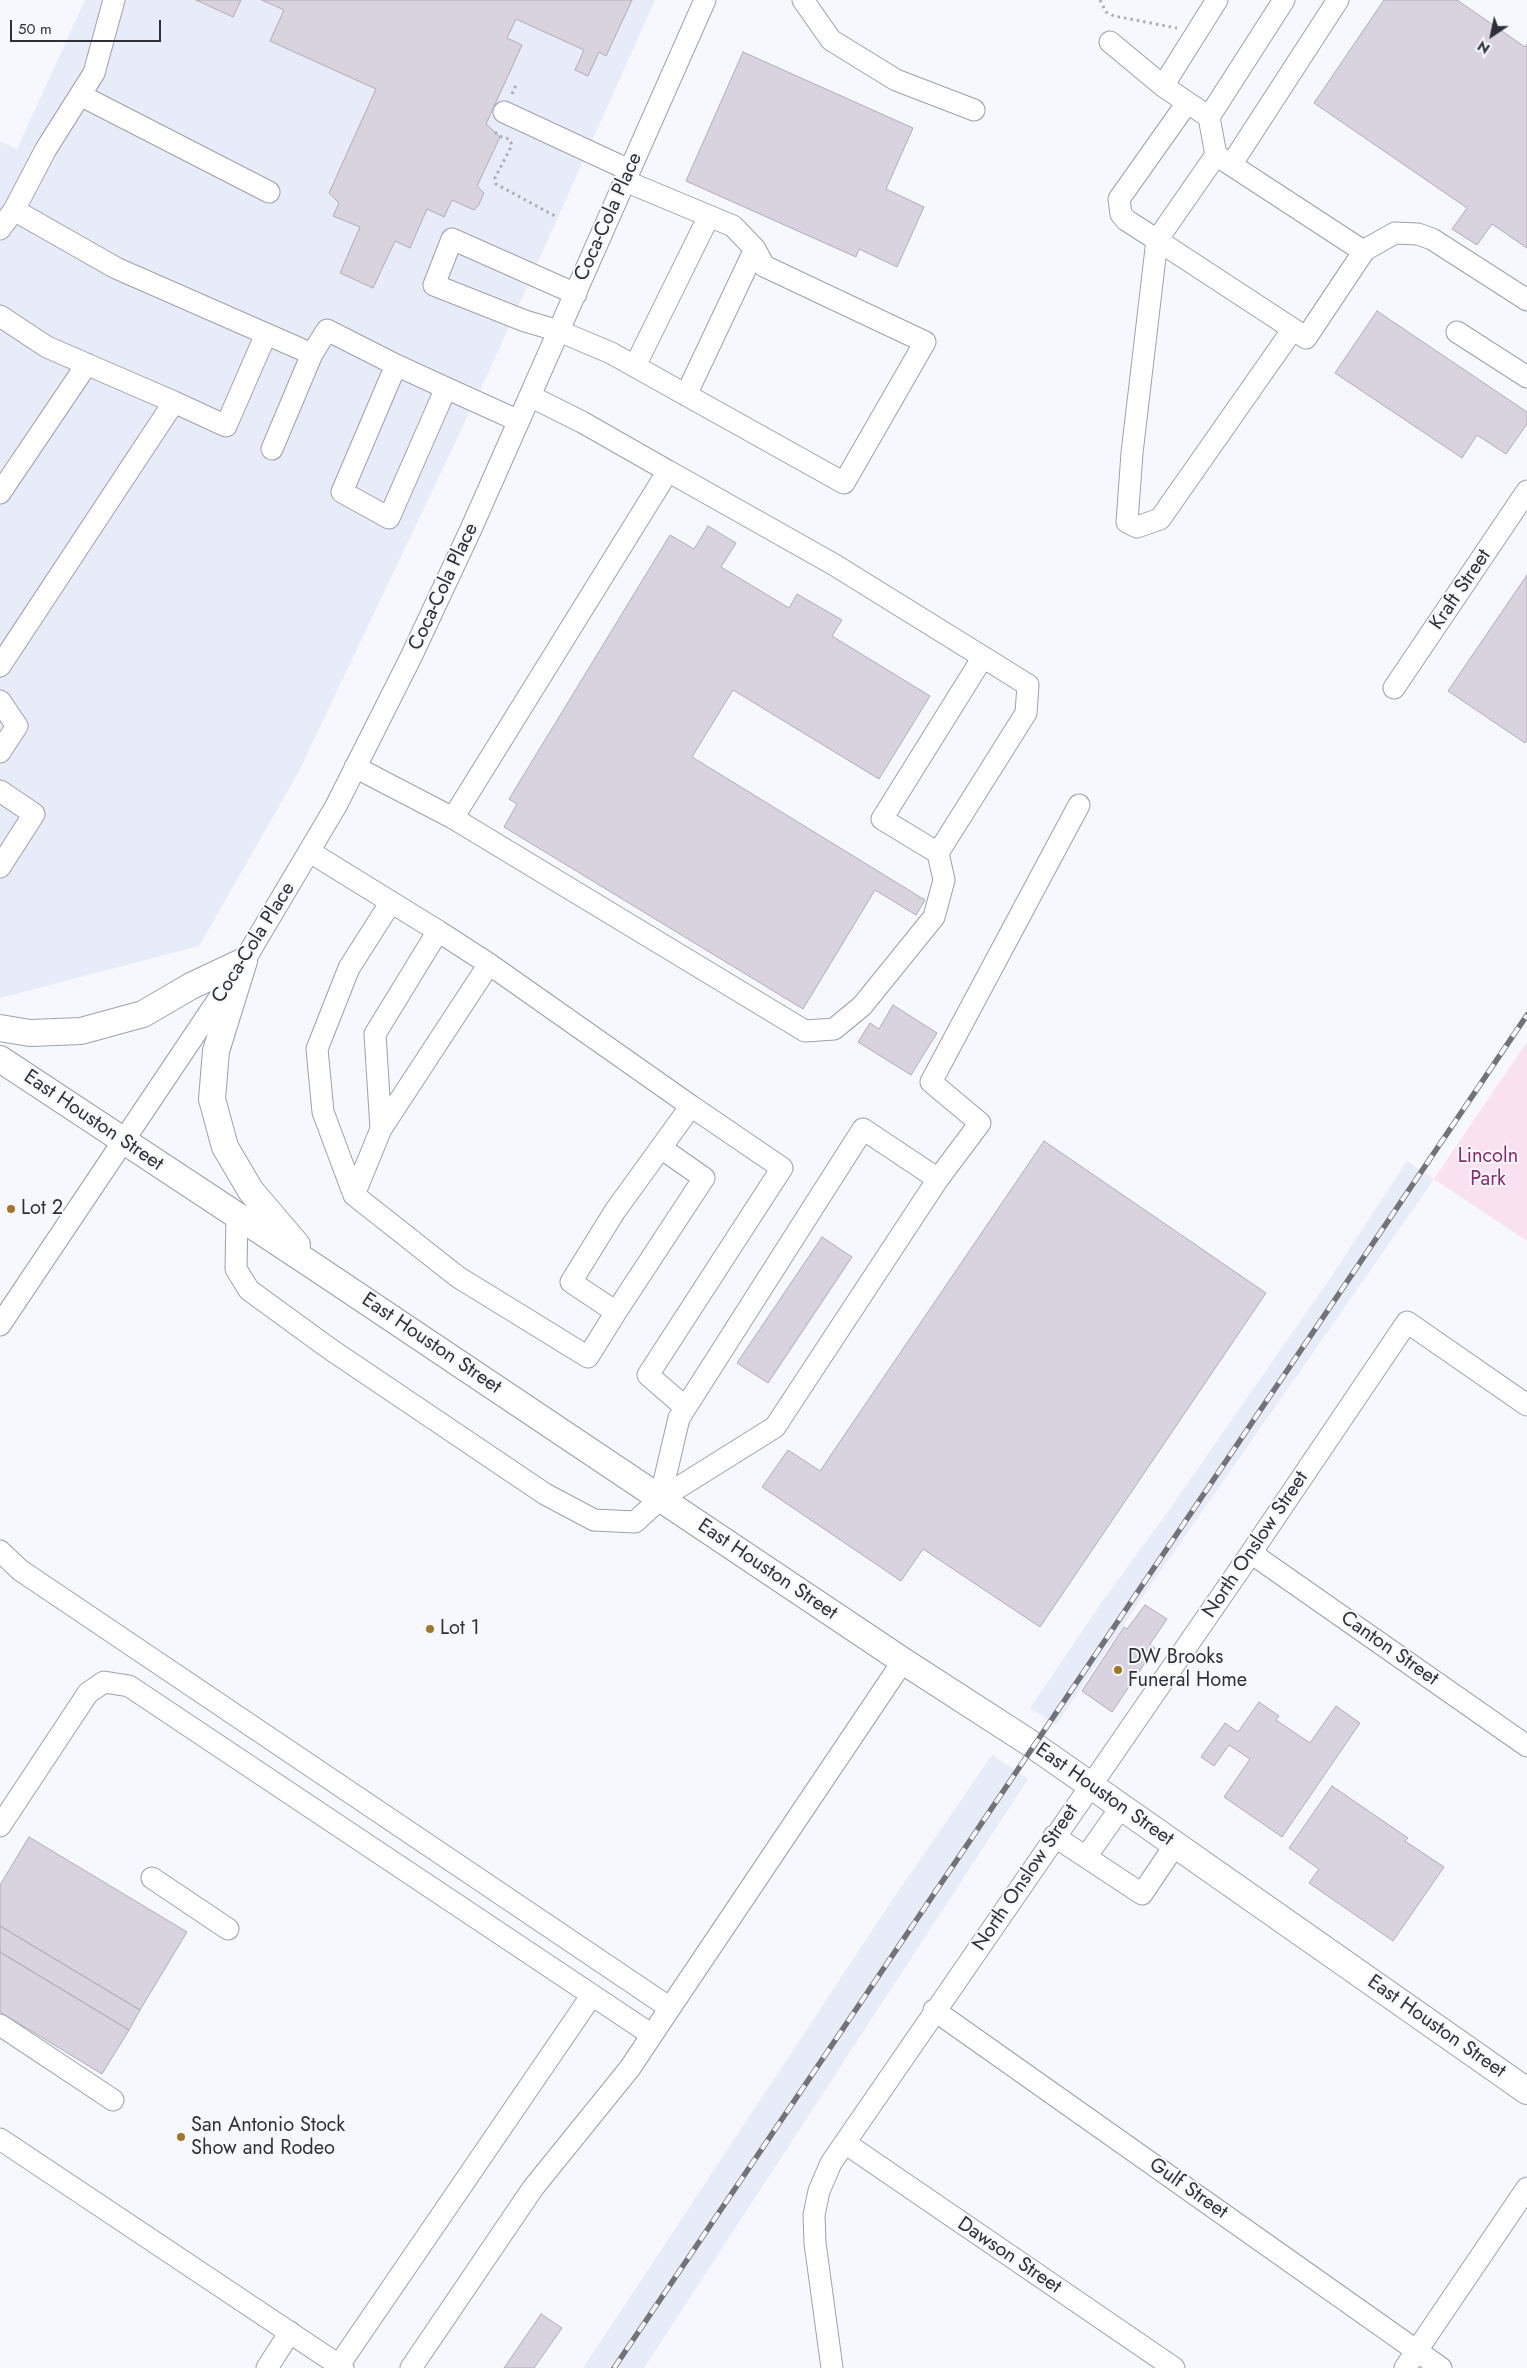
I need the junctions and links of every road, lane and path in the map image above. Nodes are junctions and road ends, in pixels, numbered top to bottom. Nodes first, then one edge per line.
1 (114, 0) edge
2 (704, 0) edge
3 (803, 0) edge
4 (1100, 0) edge
5 (1217, 0) edge
6 (1284, 0) edge
7 (1338, 0) edge
8 (1182, 26) dead end
9 (1110, 42) dead end
10 (517, 83) dead end
11 (1162, 86) junction
12 (80, 95) junction
13 (1187, 103) junction
14 (974, 110) dead end
15 (504, 112) junction
16 (1209, 117) junction
17 (1224, 160) junction
18 (627, 176) junction
19 (269, 192) dead end
20 (14, 210) junction
21 (555, 216) dead end
22 (709, 216) junction
23 (0, 229) edge
24 (1157, 240) junction
25 (754, 249) junction
26 (1364, 251) junction
27 (576, 294) junction
28 (1527, 300) edge
29 (0, 316) edge
30 (1293, 329) junction
31 (559, 331) junction
32 (1457, 332) dead end
33 (266, 334) junction
34 (312, 354) junction
35 (87, 364) junction
36 (396, 365) junction
37 (635, 366) junction
38 (1527, 377) edge
39 (446, 388) junction
40 (686, 395) junction
41 (530, 396) junction
42 (174, 402) junction
43 (519, 421) junction
44 (272, 449) dead end
45 (668, 471) junction
46 (1527, 491) edge
47 (0, 493) edge
48 (983, 657) junction
49 (0, 666) edge
50 (1394, 688) dead end
51 (0, 701) edge
52 (0, 752) edge
53 (355, 768) junction
54 (1, 793) edge
55 (1079, 805) dead end
56 (453, 818) junction
57 (310, 852) junction
58 (938, 853) junction
59 (0, 867) edge
60 (391, 902) junction
61 (438, 930) junction
62 (244, 961) junction
63 (489, 964) junction
64 (0, 1028) edge
65 (0, 1059) edge
66 (692, 1106) junction
67 (380, 1129) junction
68 (124, 1142) junction
69 (661, 1148) junction
70 (938, 1179) junction
71 (354, 1195) junction
72 (238, 1216) junction
73 (315, 1267) junction
74 (616, 1312) junction
75 (0, 1325) edge
76 (1527, 1405) edge
77 (685, 1407) junction
78 (660, 1499) junction
79 (0, 1551) edge
80 (1251, 1552) junction
81 (903, 1661) junction
82 (1527, 1746) edge
83 (1090, 1785) junction
84 (1121, 1807) junction
85 (0, 1826) edge
86 (1054, 1836) junction
87 (1175, 1845) junction
88 (1086, 1857) junction
89 (467, 1872) junction
90 (152, 1878) dead end
91 (450, 1899) junction
92 (228, 1929) dead end
93 (592, 1995) junction
94 (670, 2008) junction
95 (934, 2010) junction
96 (0, 2025) edge
97 (652, 2035) junction
98 (1527, 2091) edge
99 (113, 2100) dead end
100 (0, 2139) edge
101 (845, 2143) junction
102 (1527, 2188) edge
103 (290, 2332) junction
104 (1416, 2350) junction
105 (341, 2366) edge
106 (267, 2368) edge
107 (411, 2368) edge
108 (832, 2368) edge
109 (1174, 2368) edge
110 (1405, 2368) edge
111 (1441, 2368) edge

1 - 12 street
2 - 18 street, Coca-Cola Place
3 - 14 street
4 - 8 path
5 - 11 street
6 - 16 street
7 - 17 street
9 - 11 street
10 - 15 path
11 - 13 street
12 - 19 street
12 - 20 street
13 - 16 street
13 - 24 street
15 - 18 street
15 - 21 path
16 - 17 street
17 - 24 street
17 - 26 street
18 - 22 street
18 - 27 street, Coca-Cola Place
20 - 23 street
20 - 33 street
22 - 25 street
22 - 37 street
24 - 30 street
24 - 30 street
25 - 40 street
25 - 40 street
26 - 28 street
26 - 30 street
27 - 31 street, Coca-Cola Place
27 - 31 street
29 - 35 street
31 - 37 street
31 - 41 street, Coca-Cola Place
32 - 38 street
33 - 34 street
33 - 42 street
34 - 36 street
34 - 44 street
35 - 42 street
35 - 47 street
36 - 39 street
36 - 39 street
37 - 40 street
39 - 43 street
41 - 43 street, Coca-Cola Place
41 - 45 street
42 - 49 street
43 - 53 street, Coca-Cola Place
45 - 48 street
45 - 56 street
46 - 50 street, Kraft Street
48 - 58 street
48 - 58 street
51 - 52 street
53 - 56 street
53 - 57 street, Coca-Cola Place
54 - 59 street
55 - 70 street
56 - 58 street
57 - 60 street
57 - 62 street, Coca-Cola Place
60 - 61 street
60 - 71 street
61 - 63 street
61 - 67 street
62 - 64 main road
62 - 68 street, Coca-Cola Place
62 - 73 main road
63 - 66 street
63 - 67 street
65 - 68 main road, East Houston Street
66 - 69 street
66 - 77 street
67 - 71 street
68 - 72 main road, East Houston Street
68 - 75 street, Coca-Cola Place
69 - 74 street
69 - 74 street
70 - 77 street
70 - 78 street
71 - 74 street
72 - 73 main road, East Houston Street
72 - 78 street
73 - 78 main road, East Houston Street
76 - 80 street, North Onslow Street
77 - 78 street
78 - 81 main road, East Houston Street
79 - 89 street
80 - 82 street, Canton Street
80 - 83 street, North Onslow Street
81 - 83 main road, East Houston Street
81 - 94 street
83 - 84 main road, East Houston Street
83 - 86 street, North Onslow Street
84 - 87 main road, East Houston Street
84 - 88 street
85 - 91 street
86 - 88 street
86 - 95 street, North Onslow Street
87 - 88 street
87 - 98 main road, East Houston Street
89 - 91 street
89 - 94 street
90 - 92 street
91 - 93 street
93 - 97 street
93 - 105 street
94 - 97 street
95 - 101 street, North Onslow Street
95 - 104 street, Gulf Street
96 - 99 street
97 - 107 street
100 - 103 street
101 - 108 street, North Onslow Street
101 - 109 street, Dawson Street
102 - 104 street
103 - 105 street
103 - 106 street
104 - 110 street
104 - 111 street, Gulf Street

